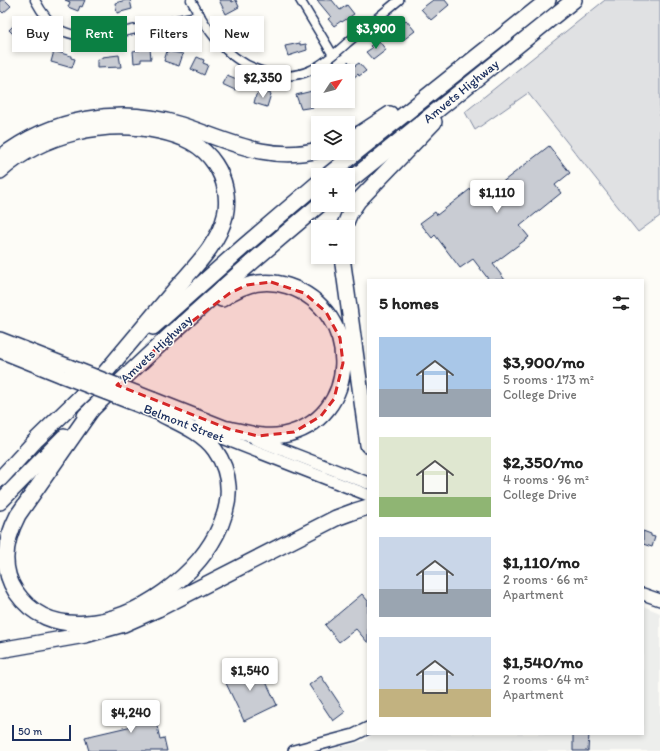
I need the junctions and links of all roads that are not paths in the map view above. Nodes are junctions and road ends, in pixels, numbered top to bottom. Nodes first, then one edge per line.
1 (35, 0) edge
2 (191, 0) edge
3 (300, 0) edge
4 (399, 0) edge
5 (548, 0) edge
6 (574, 0) edge
7 (200, 15) junction
8 (333, 56) junction
9 (458, 70) junction
10 (470, 83) junction
11 (355, 136) edge
12 (311, 151) edge
13 (0, 158) edge
14 (337, 168) edge
15 (0, 171) edge
16 (355, 176) edge
17 (311, 189) edge
18 (311, 212) edge
19 (347, 220) edge
20 (343, 264) edge
21 (0, 339) edge
22 (159, 346) junction
23 (0, 351) edge
24 (66, 371) junction
25 (104, 374) junction
26 (149, 403) junction
27 (92, 409) junction
28 (163, 415) junction
29 (229, 429) junction
30 (367, 437) edge
31 (37, 439) junction
32 (0, 468) edge
33 (0, 479) edge
34 (367, 483) edge
35 (367, 495) edge
36 (0, 502) edge
37 (367, 507) edge
38 (644, 594) edge
39 (660, 600) edge
40 (0, 650) edge
41 (367, 728) edge
42 (294, 751) edge

1 - 7 street
2 - 7 street
3 - 8 street
4 - 8 street
5 - 9 highway, Amvets Highway
6 - 10 highway, Amvets Highway
7 - 8 street
9 - 11 highway
9 - 14 highway, Amvets Highway
10 - 16 highway, Amvets Highway
10 - 19 highway
12 - 13 highway
15 - 25 highway
17 - 25 highway, Amvets Highway
18 - 22 highway, Amvets Highway
20 - 30 highway
21 - 24 highway, Belmont Street
22 - 27 highway, Amvets Highway
22 - 29 highway
23 - 24 highway, Belmont Street
24 - 26 highway, Belmont Street, bridge
25 - 31 highway, Amvets Highway
26 - 28 highway, Belmont Street
26 - 29 highway, Belmont Street
27 - 28 highway
27 - 36 highway, Amvets Highway
28 - 35 main road, Belmont Street
29 - 34 main road, Belmont Street
31 - 32 highway
31 - 33 highway, Amvets Highway
37 - 40 highway
38 - 39 main road
41 - 42 main road

